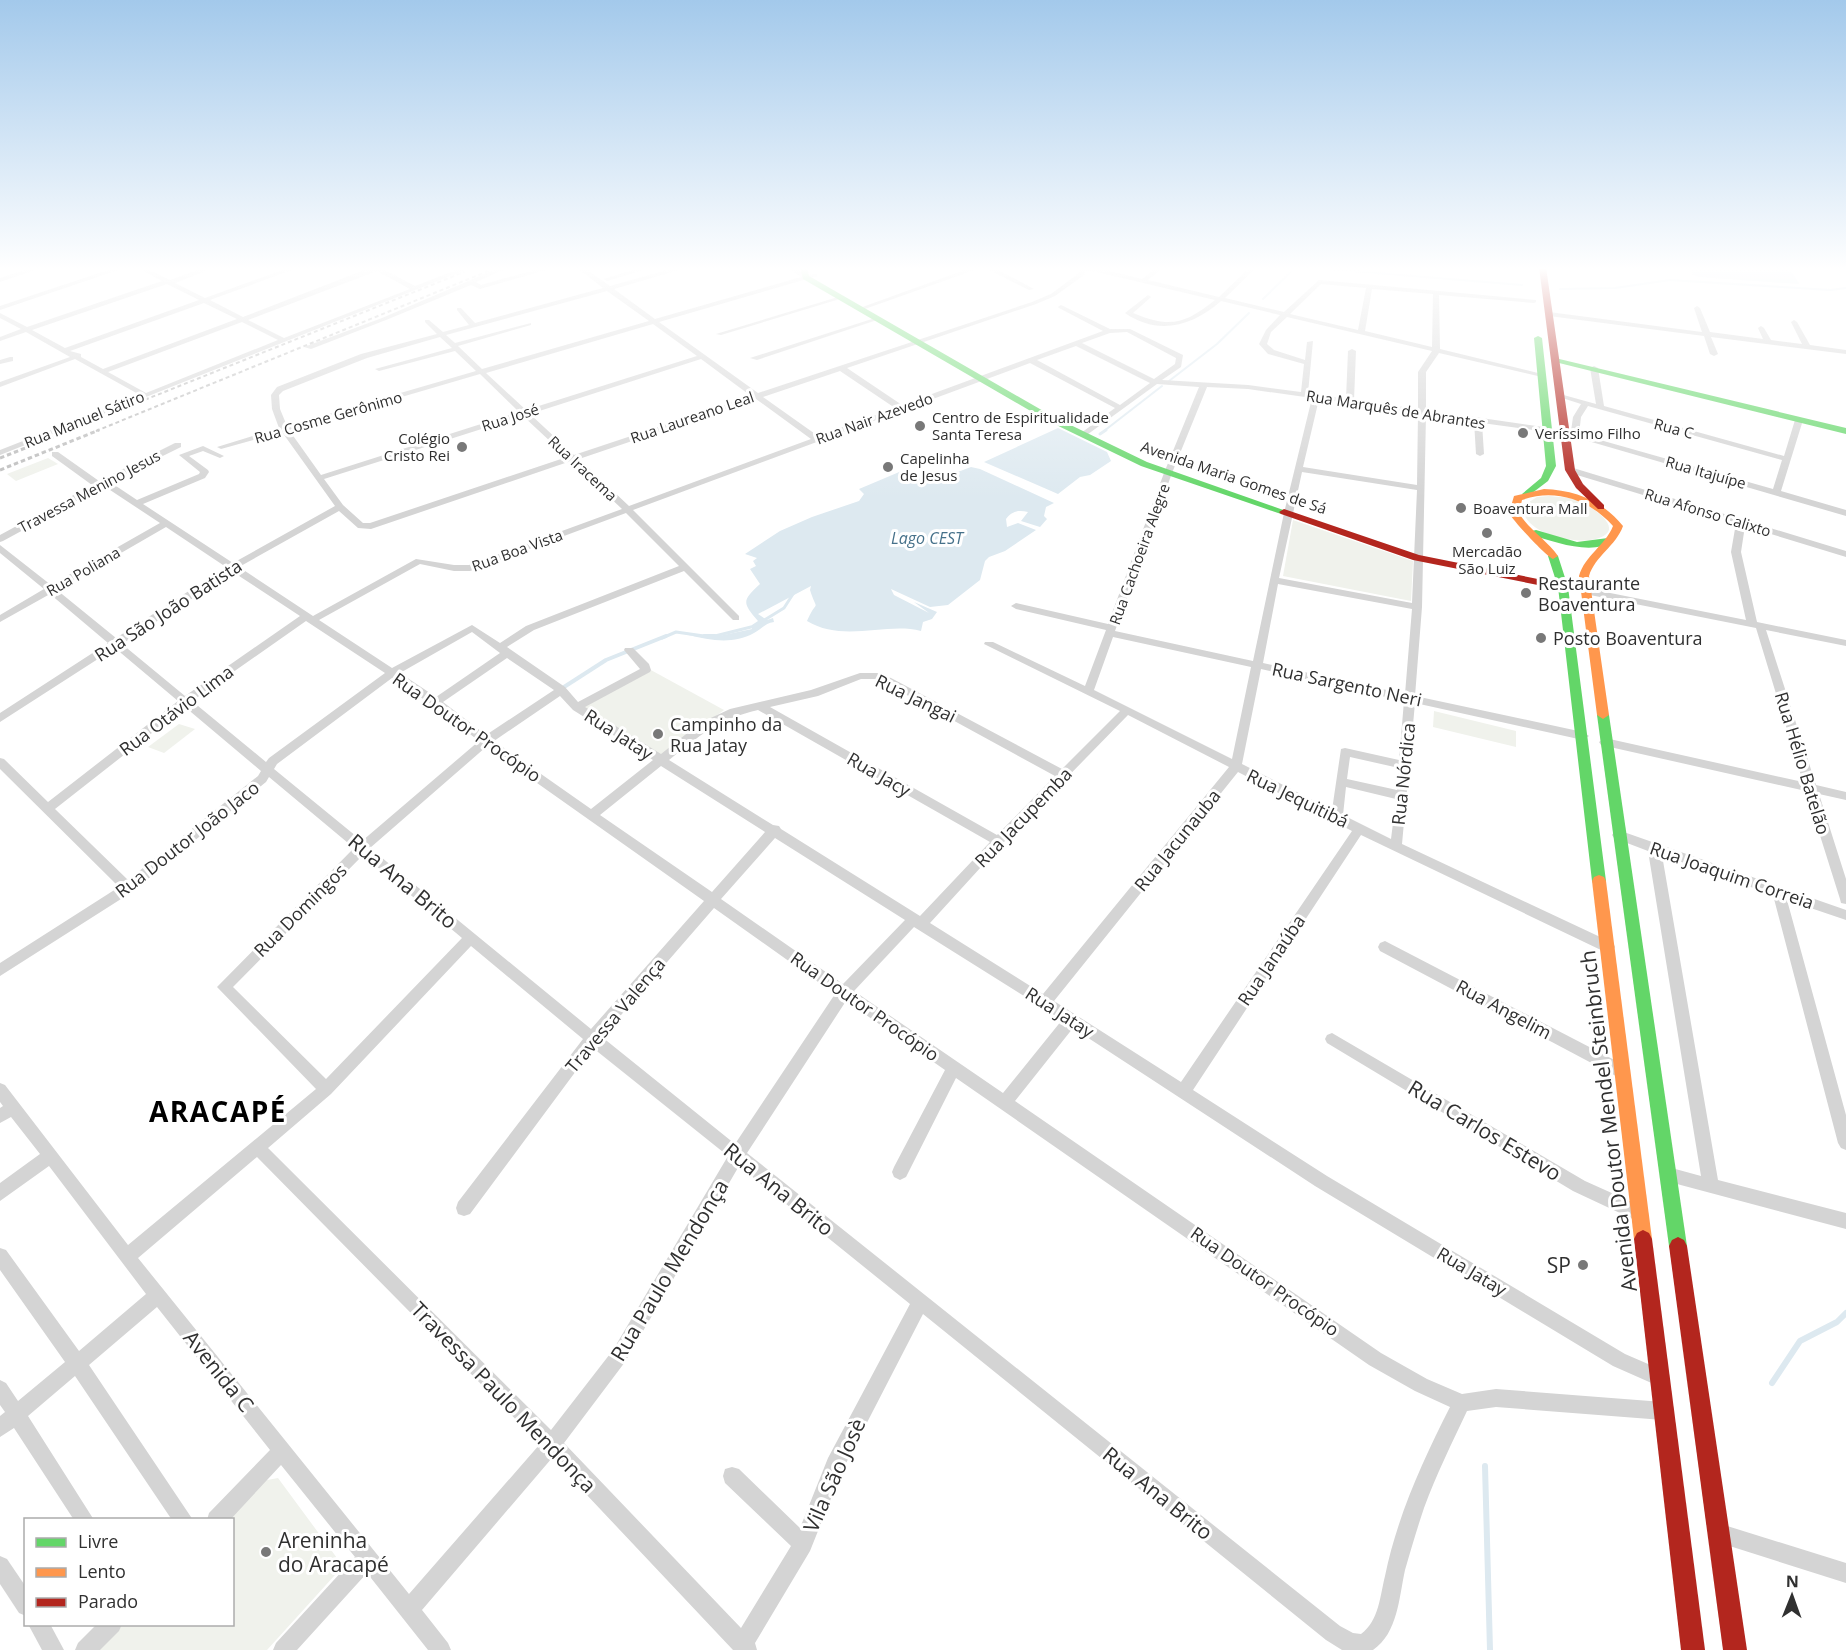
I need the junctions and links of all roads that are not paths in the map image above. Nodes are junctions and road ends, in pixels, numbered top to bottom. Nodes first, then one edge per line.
1 (54, 344) edge
2 (82, 344) edge
3 (176, 344) edge
4 (277, 344) edge
5 (317, 344) edge
6 (411, 344) edge
7 (449, 344) edge
8 (466, 344) edge
9 (577, 344) edge
10 (684, 344) edge
11 (795, 344) edge
12 (907, 344) edge
13 (921, 344) edge
14 (1073, 344) edge
15 (1078, 344) edge
16 (1154, 344) edge
17 (1265, 344) edge
18 (1311, 344) edge
19 (1404, 344) edge
20 (1436, 344) edge
21 (1539, 344) edge
22 (1552, 344) edge
23 (1710, 344) edge
24 (1784, 344) edge
25 (1805, 344) edge
26 (308, 347) dead end
27 (1807, 347) junction
28 (454, 348) junction
29 (65, 350) junction
30 (1352, 351) dead end
31 (1436, 352) junction
32 (1846, 352) edge
33 (1714, 354) dead end
34 (78, 356) junction
35 (701, 357) junction
36 (753, 357) dead end
37 (10, 359) dead end
38 (1554, 359) junction
39 (1031, 360) junction
40 (0, 362) edge
41 (1308, 363) junction
42 (840, 367) junction
43 (1593, 368) junction
44 (379, 369) dead end
45 (104, 371) junction
46 (482, 372) junction
47 (1542, 375) junction
48 (981, 379) junction
49 (1154, 382) junction
50 (1204, 384) junction
51 (0, 385) edge
52 (145, 395) junction
53 (756, 395) junction
54 (1304, 395) junction
55 (1316, 396) junction
56 (1560, 396) junction
57 (1350, 401) junction
58 (1586, 404) junction
59 (1600, 407) junction
60 (901, 408) junction
61 (1120, 408) junction
62 (525, 412) junction
63 (1422, 412) junction
64 (1799, 420) junction
65 (1478, 421) junction
66 (284, 429) junction
67 (1547, 430) junction
68 (1846, 431) edge
69 (1570, 433) junction
70 (1084, 435) junction
71 (816, 439) junction
72 (178, 445) dead end
73 (0, 453) edge
74 (55, 454) dead end
75 (1480, 454) dead end
76 (573, 458) junction
77 (1787, 459) junction
78 (1299, 469) junction
79 (1570, 470) junction
80 (1168, 473) junction
81 (320, 478) junction
82 (101, 483) junction
83 (1421, 488) junction
84 (1776, 493) junction
85 (1527, 494) junction
86 (138, 503) junction
87 (340, 507) junction
88 (1601, 507) junction
89 (627, 509) junction
90 (1288, 513) junction
91 (1846, 513) edge
92 (1741, 522) junction
93 (166, 523) junction
94 (1532, 531) junction
95 (0, 539) edge
96 (1608, 541) junction
97 (0, 548) edge
98 (1846, 554) edge
99 (1417, 558) junction
100 (235, 566) junction
101 (685, 567) junction
102 (1274, 580) junction
103 (1563, 587) junction
104 (50, 590) junction
105 (1585, 591) junction
106 (1016, 606) dead end
107 (1417, 607) junction
108 (308, 618) junction
109 (736, 618) dead end
110 (0, 619) edge
111 (1756, 625) junction
112 (471, 628) joint
113 (1112, 630) junction
114 (116, 643) junction
115 (1846, 643) edge
116 (989, 644) dead end
117 (629, 650) dead end
118 (503, 651) junction
119 (1259, 665) junction
120 (392, 673) junction
121 (561, 690) junction
122 (1088, 692) junction
123 (1411, 698) junction
124 (185, 701) junction
125 (436, 702) junction
126 (760, 706) junction
127 (577, 707) junction
128 (1127, 710) junction
129 (0, 718) edge
130 (1583, 736) junction
131 (486, 741) junction
132 (1605, 742) junction
133 (660, 760) junction
134 (0, 762) edge
135 (1405, 765) junction
136 (1236, 767) junction
137 (269, 769) junction
138 (1064, 775) junction
139 (1341, 782) junction
140 (1811, 788) junction
141 (1402, 796) junction
142 (1846, 796) edge
143 (49, 808) junction
144 (591, 814) junction
145 (1337, 816) junction
146 (774, 829) junction
147 (1359, 829) junction
148 (1618, 835) junction
149 (998, 841) junction
150 (1396, 846) junction
151 (363, 847) junction
152 (1654, 847) junction
153 (128, 888) junction
154 (1779, 892) junction
155 (713, 898) junction
156 (1846, 899) edge
157 (1846, 915) edge
158 (917, 922) junction
159 (470, 938) junction
160 (1385, 947) dead end
161 (1609, 948) junction
162 (0, 970) edge
163 (844, 993) junction
164 (1046, 1002) junction
165 (1071, 1019) junction
166 (592, 1038) junction
167 (1332, 1040) dead end
168 (954, 1068) junction
169 (1623, 1072) junction
170 (326, 1089) junction
171 (0, 1090) edge
172 (1183, 1092) junction
173 (1005, 1102) junction
174 (6, 1112) edge
175 (1846, 1143) edge
176 (258, 1148) junction
177 (737, 1155) junction
178 (50, 1156) junction
179 (900, 1172) dead end
180 (1667, 1174) junction
181 (1711, 1187) junction
182 (0, 1193) edge
183 (464, 1208) dead end
184 (1641, 1215) junction
185 (1846, 1221) edge
186 (0, 1256) edge
187 (127, 1257) junction
188 (157, 1296) junction
189 (920, 1302) junction
190 (77, 1363) junction
191 (1662, 1379) junction
192 (0, 1389) edge
193 (1462, 1403) junction
194 (1666, 1412) junction
195 (17, 1414) junction
196 (0, 1428) edge
197 (552, 1444) junction
198 (284, 1450) junction
199 (732, 1476) dead end
200 (84, 1518) edge
201 (183, 1518) edge
202 (218, 1518) edge
203 (1718, 1533) junction
204 (803, 1544) junction
205 (368, 1557) junction
206 (0, 1566) edge
207 (1846, 1573) edge
208 (24, 1603) edge
209 (409, 1610) junction
210 (39, 1626) edge
211 (109, 1626) edge
212 (745, 1648) edge
213 (54, 1650) edge
214 (85, 1650) edge
215 (284, 1650) edge
216 (441, 1650) edge
217 (1693, 1650) edge
218 (1735, 1650) edge

1 - 29 street
2 - 29 street
3 - 45 street
4 - 52 street, Rua Manuel Sátiro
5 - 26 street
6 - 66 street
7 - 28 street, Rua Iracema
8 - 28 street
9 - 46 street, Rua Cosme Gerônimo
10 - 35 street
11 - 36 street
12 - 42 street, Rua Laureano Leal
13 - 48 main road, Avenida Maria Gomes de Sá
14 - 39 street, Rua Nair Azevedo
15 - 49 street
16 - 49 street, Rua Nair Azevedo
17 - 41 street
18 - 41 street
19 - 31 street
20 - 31 street
21 - 47 main road
22 - 38 main road
23 - 33 street
24 - 27 street
25 - 27 street
27 - 32 street
28 - 44 street
28 - 46 street, Rua Iracema
29 - 34 street
30 - 57 street
31 - 47 street
31 - 63 street, Rua Nórdica
34 - 45 street
34 - 51 street
35 - 53 street
35 - 62 street, Rua José
37 - 40 street
38 - 43 main road
38 - 56 main road
39 - 48 street, Rua Nair Azevedo
39 - 61 street
41 - 54 street
42 - 53 street, Rua Laureano Leal
42 - 60 street
43 - 59 street
43 - 64 main road
45 - 52 street
46 - 62 street, Rua Iracema
46 - 66 street, Rua Cosme Gerônimo
47 - 67 main road
48 - 60 street, Rua Nair Azevedo
48 - 70 main road, Avenida Maria Gomes de Sá
49 - 50 street, Rua Marquês de Abrantes
49 - 61 street
50 - 54 street, Rua Marquês de Abrantes
50 - 80 street, Rua Cachoeira Alegre
52 - 73 street, Rua Manuel Sátiro
53 - 71 street
53 - 76 street, Rua Laureano Leal
54 - 55 street, Rua Marquês de Abrantes
55 - 57 street, Rua Marquês de Abrantes
55 - 78 street, Rua Jacunauba
56 - 58 street, Rua C
56 - 69 main road
57 - 63 street, Rua Marquês de Abrantes
58 - 59 street, Rua C
58 - 69 street
59 - 77 street, Rua C
60 - 71 street, Rua Nair Azevedo
61 - 70 street
62 - 76 street, Rua Iracema
62 - 81 street, Rua José
63 - 65 street, Rua Marquês de Abrantes
63 - 83 street, Rua Nórdica
64 - 68 main road
64 - 77 street
65 - 67 street, Rua Marquês de Abrantes
65 - 75 street
66 - 81 street
66 - 86 street, Rua Cosme Gerônimo
67 - 69 street, Rua Marquês de Abrantes
67 - 85 main road
69 - 79 main road
69 - 84 street, Rua Itajuípe
70 - 80 main road, Avenida Maria Gomes de Sá
71 - 89 street, Rua Nair Azevedo
72 - 82 street, Travessa Menino Jesus
74 - 82 street, Rua Doutor Procópio
76 - 87 street, Rua Laureano Leal
76 - 89 street, Rua Iracema
77 - 84 street
78 - 83 street
78 - 90 street, Rua Jacunauba
79 - 88 main road
79 - 92 street, Rua Afonso Calixto
80 - 90 main road, Avenida Maria Gomes de Sá
80 - 113 street, Rua Cachoeira Alegre
81 - 87 street
82 - 86 street, Rua Doutor Procópio
82 - 95 street, Travessa Menino Jesus
83 - 99 street, Rua Nórdica
84 - 91 street, Rua Itajuípe
85 - 88 main road
85 - 94 main road, Avenida Doutor Mendel Steinbruch
86 - 93 street, Rua Doutor Procópio
87 - 100 street, Rua São João Batista
88 - 96 main road
89 - 101 street, Rua Iracema
89 - 108 street, Rua Boa Vista
90 - 99 main road, Avenida Maria Gomes de Sá
90 - 102 street, Rua Jacunauba
92 - 98 street, Rua Afonso Calixto
92 - 111 street, Rua Hélio Batelão
93 - 100 street, Rua Doutor Procópio
93 - 104 street, Rua Poliana
94 - 96 main road
94 - 103 main road, Avenida Doutor Mendel Steinbruch
96 - 105 main road
97 - 104 street, Rua Ana Brito
99 - 103 main road, Avenida Maria Gomes de Sá
99 - 107 street, Rua Nórdica
100 - 108 street, Rua Doutor Procópio
100 - 114 street, Rua São João Batista
101 - 109 street, Rua Iracema
101 - 118 street
102 - 107 street
102 - 119 street, Rua Jacunauba
103 - 130 main road, Avenida Doutor Mendel Steinbruch
104 - 110 street, Rua Poliana
104 - 114 street, Rua Ana Brito
105 - 111 street
105 - 132 main road
106 - 113 street, Rua Sargento Neri
107 - 123 street, Rua Nórdica
108 - 120 street, Rua Doutor Procópio
108 - 124 street, Rua Otávio Lima
111 - 115 street
111 - 140 street, Rua Hélio Batelão
112 - 118 street, Rua Jatay
112 - 120 street, Rua Doutor João Jaco
113 - 119 street, Rua Sargento Neri
113 - 122 street, Rua Cachoeira Alegre
114 - 124 street, Rua Ana Brito
114 - 129 street, Rua São João Batista
116 - 122 street, Rua Jequitibá
117 - 127 street
118 - 121 street, Rua Jatay
118 - 125 street
119 - 123 street, Rua Sargento Neri
119 - 136 street, Rua Jacunauba
120 - 125 street, Rua Doutor Procópio
120 - 137 street, Rua Doutor João Jaco
121 - 127 street, Rua Jatay
121 - 131 street, Rua Domingos
122 - 128 street, Rua Jequitibá
123 - 130 street, Rua Sargento Neri
123 - 135 street, Rua Nórdica
124 - 137 street, Rua Ana Brito
124 - 143 street, Rua Otávio Lima
125 - 131 street, Rua Doutor Procópio
126 - 133 street, Rua Jangai
126 - 138 street, Rua Jangai
126 - 149 street, Rua Jacy
127 - 133 street, Rua Jatay
128 - 136 street, Rua Jequitibá
128 - 138 street, Rua Jacupemba
130 - 161 main road, Avenida Doutor Mendel Steinbruch
131 - 144 street, Rua Doutor Procópio
131 - 151 street, Rua Domingos
132 - 140 street
132 - 148 main road
133 - 144 street, Rua Jangai
133 - 146 street, Rua Jatay
134 - 143 street
135 - 139 street
135 - 141 street, Rua Nórdica
136 - 145 street, Rua Jequitibá
136 - 164 street, Rua Jacunauba
137 - 151 street, Rua Ana Brito
137 - 153 street, Rua Doutor João Jaco
138 - 149 street, Rua Jacupemba
139 - 141 street
139 - 145 street
140 - 142 street
140 - 156 street, Rua Hélio Batelão
141 - 150 street, Rua Nórdica
143 - 153 street
144 - 155 street, Rua Doutor Procópio
145 - 147 street, Rua Jequitibá
146 - 155 street, Travessa Valença
146 - 158 street, Rua Jatay
147 - 150 street, Rua Jequitibá
147 - 172 street, Rua Janaúba
148 - 152 street, Rua Joaquim Correia
148 - 180 main road
149 - 158 street, Rua Jacupemba
150 - 161 street, Rua Jequitibá
151 - 159 street, Rua Ana Brito
151 - 170 street, Rua Domingos
152 - 154 street, Rua Joaquim Correia
152 - 181 street
153 - 162 street, Rua Doutor João Jaco
154 - 157 street, Rua Joaquim Correia
154 - 175 street
155 - 163 street, Rua Doutor Procópio
155 - 166 street, Travessa Valença
158 - 163 street, Rua Paulo Mendonça
158 - 164 street, Rua Jatay
159 - 166 street, Rua Ana Brito
159 - 170 street
160 - 169 street, Rua Angelim
161 - 169 main road, Avenida Doutor Mendel Steinbruch
163 - 168 street, Rua Doutor Procópio
163 - 177 street, Rua Paulo Mendonça
164 - 165 street, Rua Jatay
165 - 172 street, Rua Jatay
165 - 173 street
166 - 177 street, Rua Ana Brito
166 - 183 street, Travessa Valença
167 - 184 street, Rua Carlos Estevo
168 - 173 street, Rua Doutor Procópio
168 - 179 street
169 - 184 main road, Avenida Doutor Mendel Steinbruch
170 - 176 street
171 - 174 street, Avenida C
172 - 191 street, Rua Jatay
173 - 193 street, Rua Doutor Procópio
174 - 178 street, Avenida C
176 - 187 street
176 - 197 street, Travessa Paulo Mendonça
177 - 189 street, Rua Ana Brito
177 - 197 street, Rua Paulo Mendonça
178 - 182 street
178 - 187 street, Avenida C
180 - 181 street
180 - 203 main road
181 - 185 street
184 - 191 main road, Avenida Doutor Mendel Steinbruch
186 - 190 street
187 - 188 street, Avenida C
188 - 190 street
188 - 198 street, Avenida C
189 - 193 street, Rua Ana Brito
189 - 204 street, Vila São Josè
190 - 195 street
190 - 201 street
191 - 194 main road, Avenida Doutor Mendel Steinbruch
192 - 195 street
193 - 194 street
194 - 217 main road, Avenida Doutor Mendel Steinbruch
195 - 196 street
195 - 200 street
197 - 209 street, Rua Paulo Mendonça
197 - 212 street, Travessa Paulo Mendonça
198 - 202 street
198 - 205 street, Avenida C
199 - 204 street
203 - 207 street
203 - 218 main road
204 - 212 street, Vila São Josè
205 - 209 street, Avenida C
205 - 215 street
206 - 208 street
209 - 216 street, Avenida C
210 - 213 street
211 - 214 street

